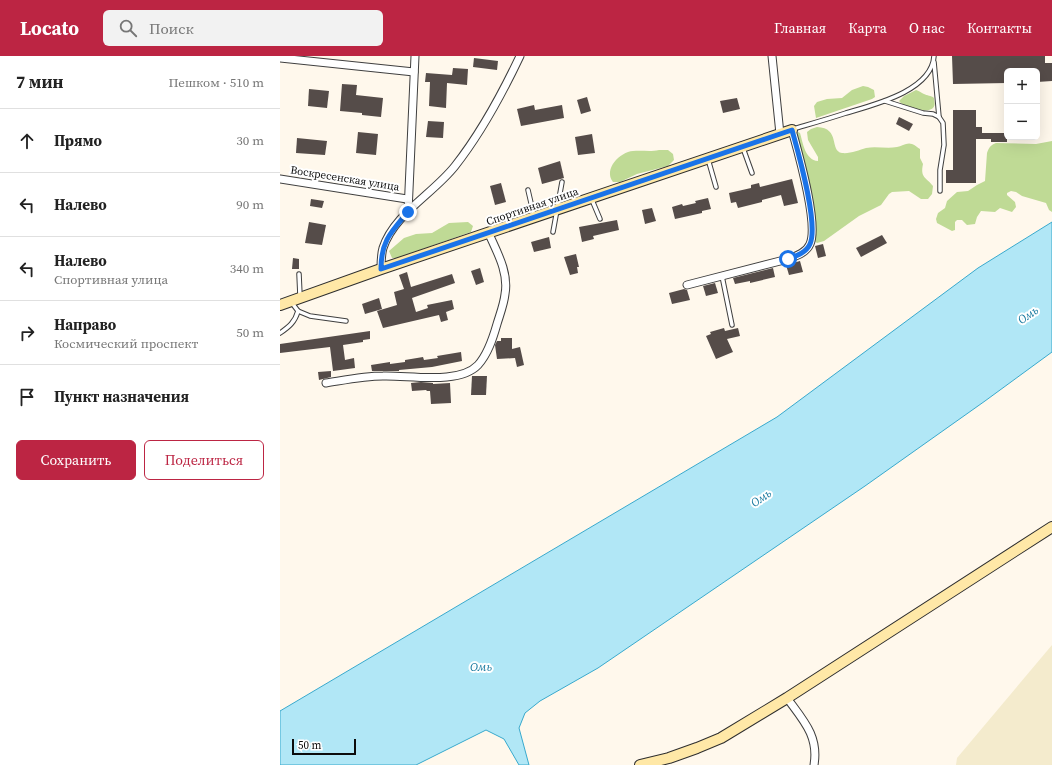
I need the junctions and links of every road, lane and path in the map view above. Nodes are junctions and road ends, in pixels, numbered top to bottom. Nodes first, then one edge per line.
1 (415, 56) edge
2 (520, 56) edge
3 (772, 56) edge
4 (934, 56) edge
5 (280, 58) edge
6 (934, 61) junction
7 (414, 72) junction
8 (885, 101) junction
9 (939, 117) junction
10 (792, 130) junction
11 (780, 134) junction
12 (742, 146) junction
13 (707, 158) junction
14 (752, 173) dead end
15 (280, 179) edge
16 (562, 182) dead end
17 (716, 187) dead end
18 (528, 190) dead end
19 (940, 191) dead end
20 (407, 199) junction
21 (592, 199) junction
22 (557, 210) junction
23 (408, 212) junction
24 (534, 218) junction
25 (600, 219) dead end
26 (553, 232) dead end
27 (489, 234) junction
28 (381, 269) junction
29 (299, 274) dead end
30 (722, 276) junction
31 (687, 285) dead end
32 (296, 300) junction
33 (280, 305) edge
34 (298, 311) junction
35 (346, 321) dead end
36 (732, 325) dead end
37 (280, 333) edge
38 (326, 382) dead end
39 (1052, 527) edge
40 (787, 698) junction
41 (669, 761) edge
42 (640, 765) edge
43 (814, 765) edge

1 - 7 street
2 - 23 street
3 - 11 street
4 - 6 lane
5 - 7 street
6 - 8 lane
6 - 9 lane
7 - 20 street
8 - 9 lane
8 - 10 lane
9 - 19 lane
10 - 11 street, Спортивная улица
10 - 30 street
11 - 12 street, Спортивная улица
12 - 13 street, Спортивная улица
12 - 14 lane
13 - 17 lane
13 - 21 street, Спортивная улица
15 - 20 street, Воскресенская улица
16 - 22 lane
18 - 24 lane
20 - 23 street
21 - 22 street, Спортивная улица
21 - 25 lane
22 - 24 street, Спортивная улица
22 - 26 lane
23 - 28 street
24 - 27 street, Спортивная улица
27 - 28 street, Спортивная улица
27 - 38 street
28 - 32 street, Спортивная улица
29 - 32 lane
30 - 31 street
30 - 36 lane
32 - 33 street, Спортивная улица
32 - 34 lane
34 - 35 lane
34 - 37 lane
39 - 40 street
40 - 41 street
40 - 43 street
41 - 42 street

